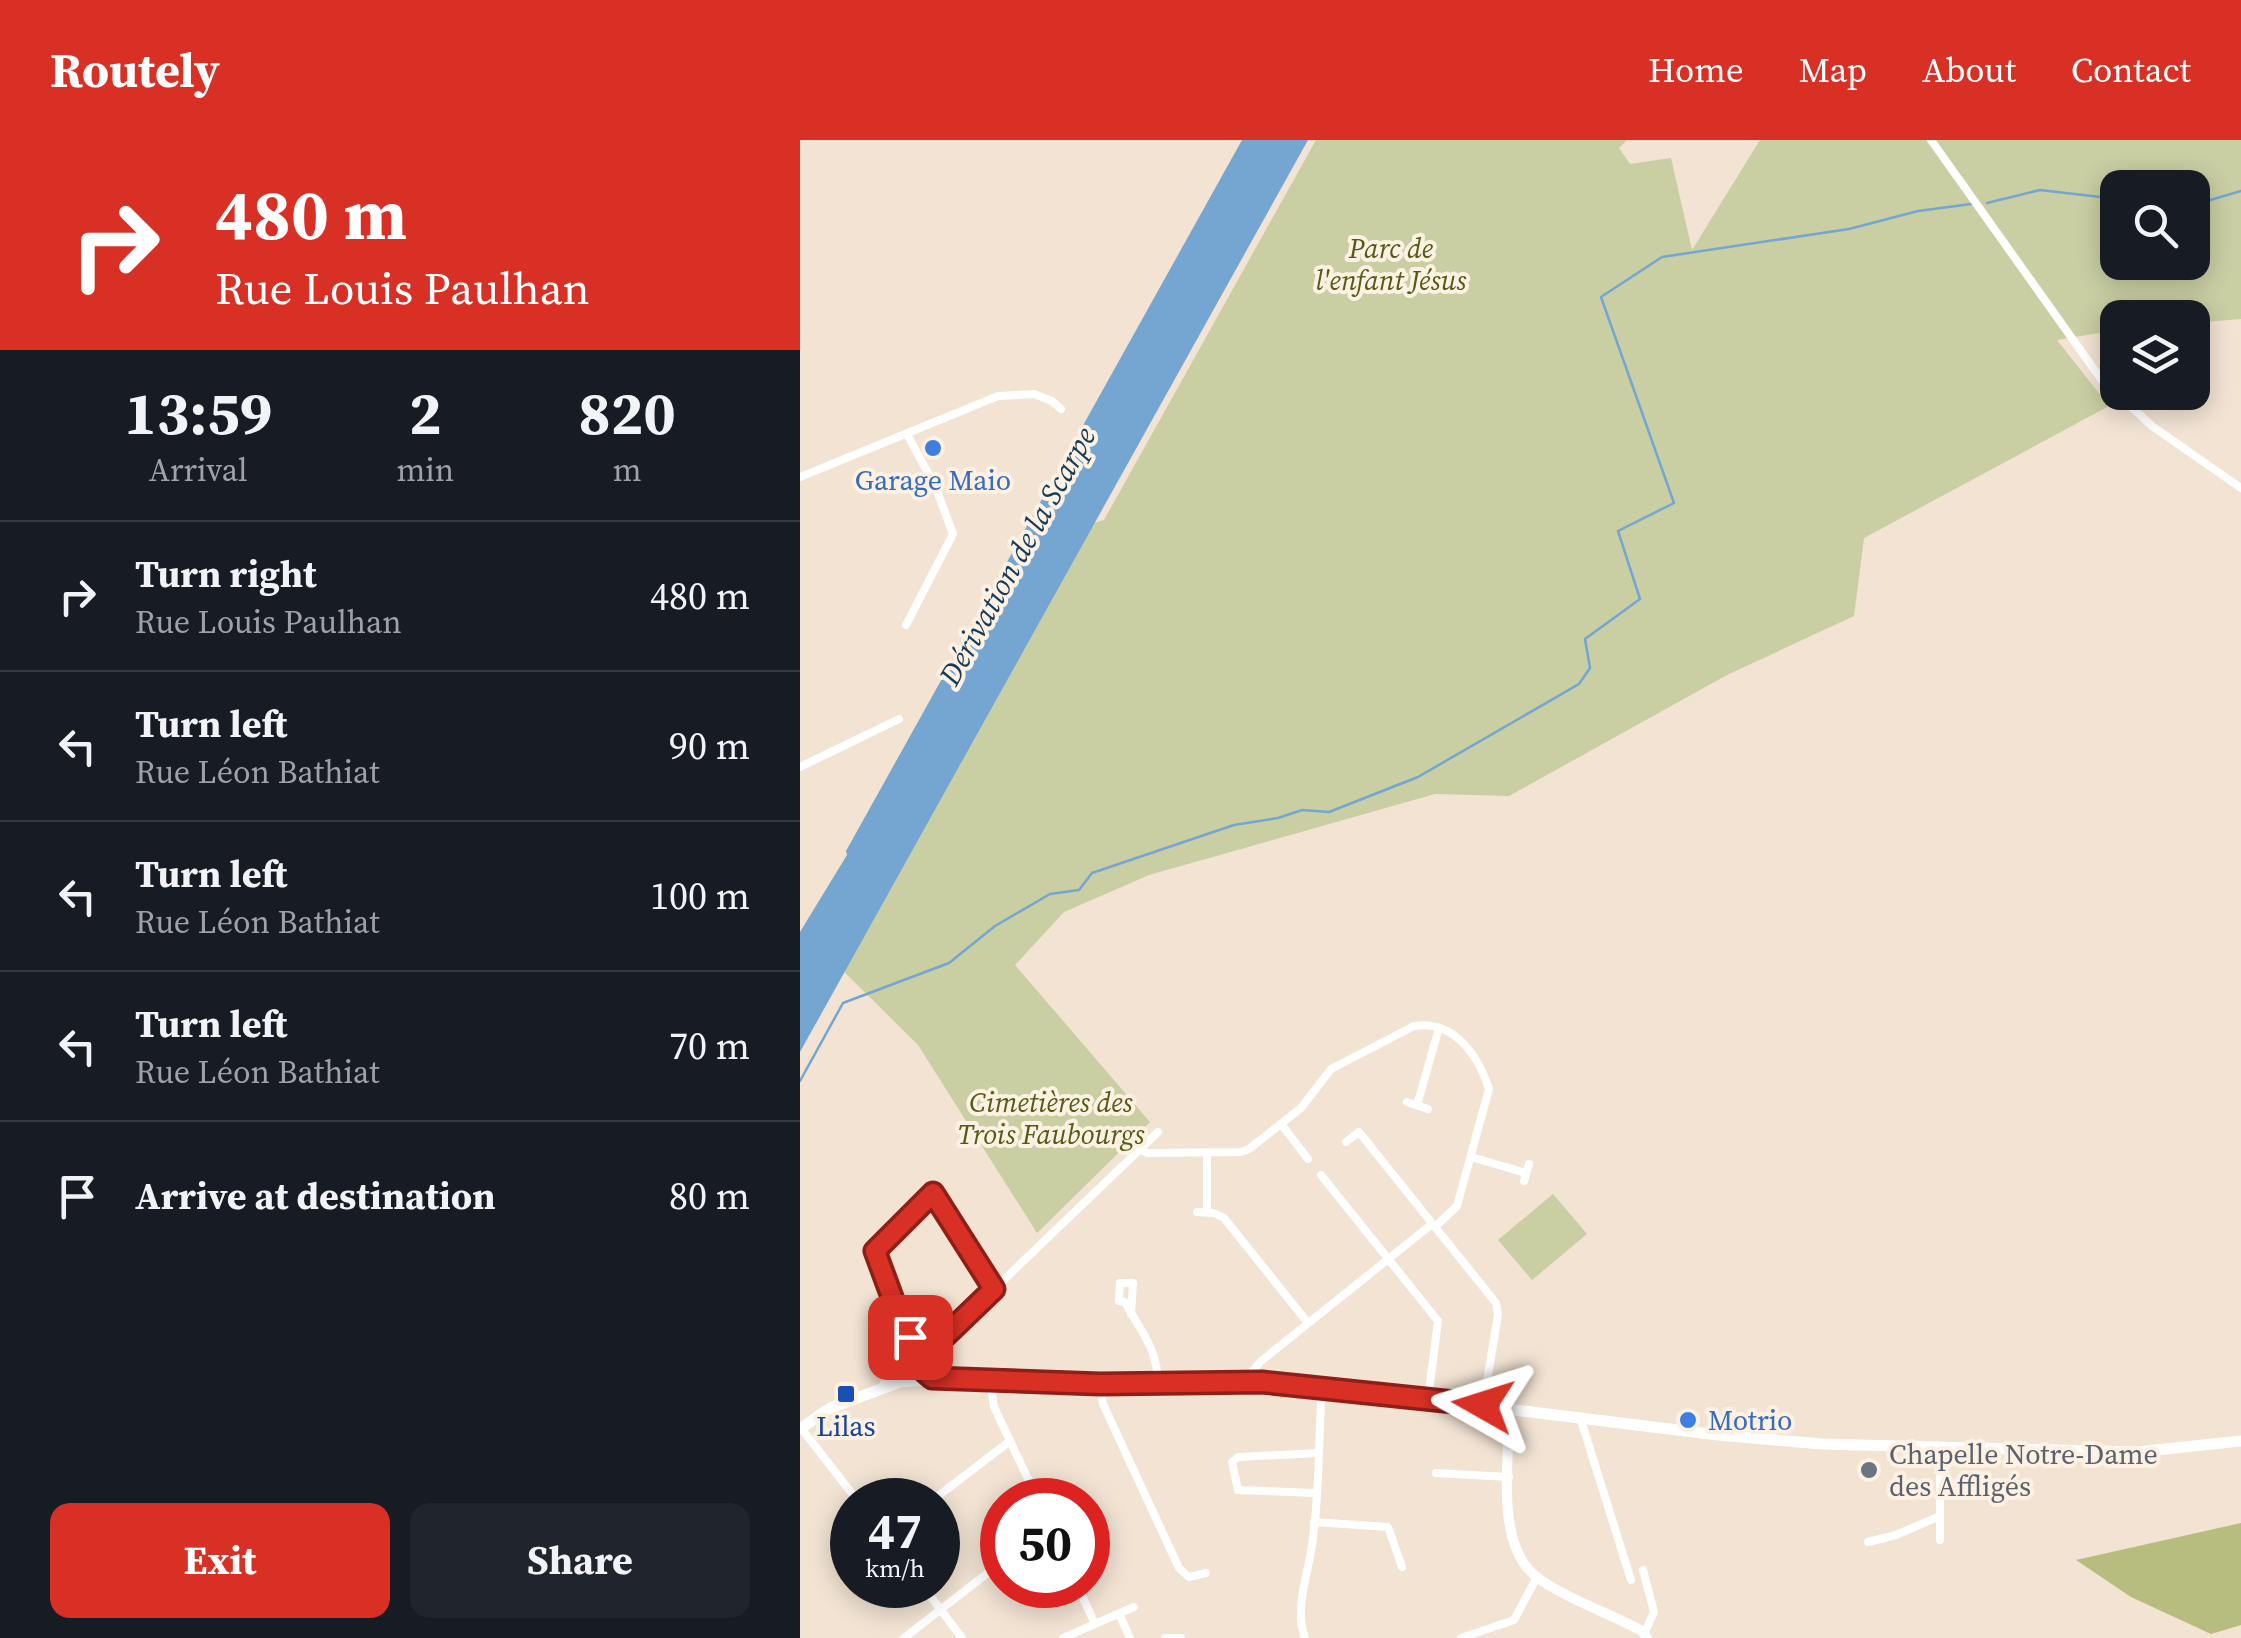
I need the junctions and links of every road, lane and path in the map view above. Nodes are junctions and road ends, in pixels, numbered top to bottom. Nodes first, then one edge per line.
1 (1931, 140) edge
2 (1061, 409) dead end
3 (907, 434) junction
4 (800, 477) edge
5 (2241, 488) edge
6 (906, 625) dead end
7 (899, 719) dead end
8 (800, 767) edge
9 (1438, 1028) junction
10 (1407, 1102) dead end
11 (1417, 1105) junction
12 (1428, 1109) dead end
13 (1280, 1124) junction
14 (1158, 1132) dead end
15 (1346, 1142) dead end
16 (1139, 1150) junction
17 (1207, 1152) junction
18 (1471, 1157) junction
19 (1308, 1159) dead end
20 (1526, 1172) dead end
21 (1321, 1175) dead end
22 (1434, 1226) junction
23 (1388, 1258) junction
24 (994, 1289) junction
25 (1131, 1314) dead end
26 (1308, 1323) junction
27 (910, 1337) dead end
28 (915, 1374) junction
29 (990, 1380) junction
30 (1252, 1381) junction
31 (1158, 1383) junction
32 (1100, 1384) junction
33 (1322, 1388) junction
34 (873, 1390) junction
35 (1428, 1399) junction
36 (1483, 1405) junction
37 (1510, 1409) junction
38 (1580, 1416) junction
39 (801, 1428) edge
40 (1010, 1441) junction
41 (2241, 1441) edge
42 (1940, 1448) junction
43 (1318, 1453) junction
44 (1436, 1474) dead end
45 (1509, 1477) junction
46 (840, 1478) edge
47 (1028, 1478) edge
48 (960, 1479) edge
49 (1316, 1493) junction
50 (1940, 1516) junction
51 (1314, 1522) junction
52 (1940, 1540) dead end
53 (1868, 1542) dead end
54 (1402, 1567) dead end
55 (1643, 1570) dead end
56 (1206, 1574) dead end
57 (1537, 1577) junction
58 (980, 1579) edge
59 (1631, 1580) dead end
60 (1134, 1607) dead end
61 (1088, 1608) edge
62 (940, 1610) junction
63 (1119, 1614) junction
64 (1095, 1624) junction
65 (1646, 1635) edge
66 (904, 1638) edge
67 (962, 1638) edge
68 (1063, 1638) edge
69 (1130, 1638) edge
70 (1165, 1638) edge
71 (1181, 1638) edge
72 (1305, 1638) edge
73 (1461, 1638) edge

1 - 5 street
2 - 3 street
3 - 4 street
3 - 6 street
7 - 8 street
9 - 11 street
9 - 13 street
9 - 18 street
10 - 11 street
11 - 12 street
13 - 17 street
13 - 19 street
14 - 16 street
15 - 22 street
16 - 17 street
16 - 24 street
17 - 26 street
18 - 20 street
18 - 22 street
21 - 23 street
22 - 23 street
22 - 36 street
23 - 26 street
23 - 35 street
24 - 27 street
24 - 28 street
25 - 31 street
26 - 30 street
28 - 29 main road
28 - 34 main road
28 - 34 main road
29 - 32 main road
29 - 40 street
30 - 31 main road
30 - 33 main road
31 - 32 main road
32 - 56 street
33 - 35 main road
33 - 43 street
34 - 39 main road
35 - 36 main road
36 - 37 main road
37 - 38 main road
37 - 45 street
38 - 42 main road
38 - 59 street
39 - 46 street
40 - 47 street
40 - 48 street
41 - 42 main road
42 - 50 street
43 - 49 street
43 - 49 street
44 - 45 street
45 - 57 street
49 - 51 street
50 - 52 street
50 - 53 street
51 - 54 street
51 - 72 street
55 - 65 street
57 - 65 street
57 - 73 street
58 - 62 street
60 - 63 street
61 - 64 street
62 - 66 street
62 - 67 street
63 - 64 street
63 - 69 street
64 - 68 street
70 - 71 street

